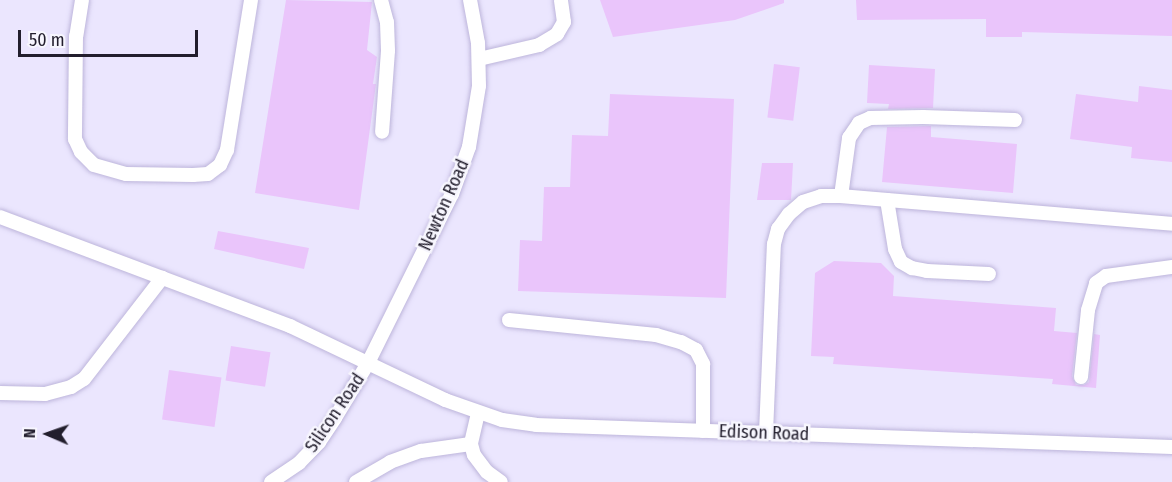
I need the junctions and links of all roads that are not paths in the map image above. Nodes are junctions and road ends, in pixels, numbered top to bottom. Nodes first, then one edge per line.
1 (82, 0) edge
2 (251, 0) edge
3 (381, 0) edge
4 (470, 0) edge
5 (561, 0) edge
6 (479, 59) junction
7 (1015, 120) dead end
8 (382, 132) dead end
9 (841, 196) junction
10 (887, 200) junction
11 (0, 217) edge
12 (1172, 224) edge
13 (1172, 267) edge
14 (989, 274) dead end
15 (162, 278) junction
16 (509, 320) dead end
17 (368, 363) junction
18 (1081, 377) dead end
19 (0, 393) edge
20 (478, 413) junction
21 (703, 431) junction
22 (766, 433) junction
23 (471, 444) junction
24 (1172, 447) edge
25 (271, 482) edge
26 (356, 482) edge
27 (501, 482) edge

1 - 2 lane
3 - 8 lane
4 - 6 lane, Newton Road
5 - 6 lane
6 - 17 lane, Newton Road
7 - 9 lane
9 - 10 lane
9 - 22 lane
10 - 12 lane
10 - 14 lane
11 - 15 lane, Edison Road
13 - 18 lane
15 - 17 lane, Edison Road
15 - 19 lane
16 - 21 lane
17 - 20 lane, Edison Road
17 - 25 lane, Silicon Road
20 - 21 lane, Edison Road
20 - 23 lane
21 - 22 lane, Edison Road
22 - 24 lane, Edison Road
23 - 26 lane
23 - 27 lane

